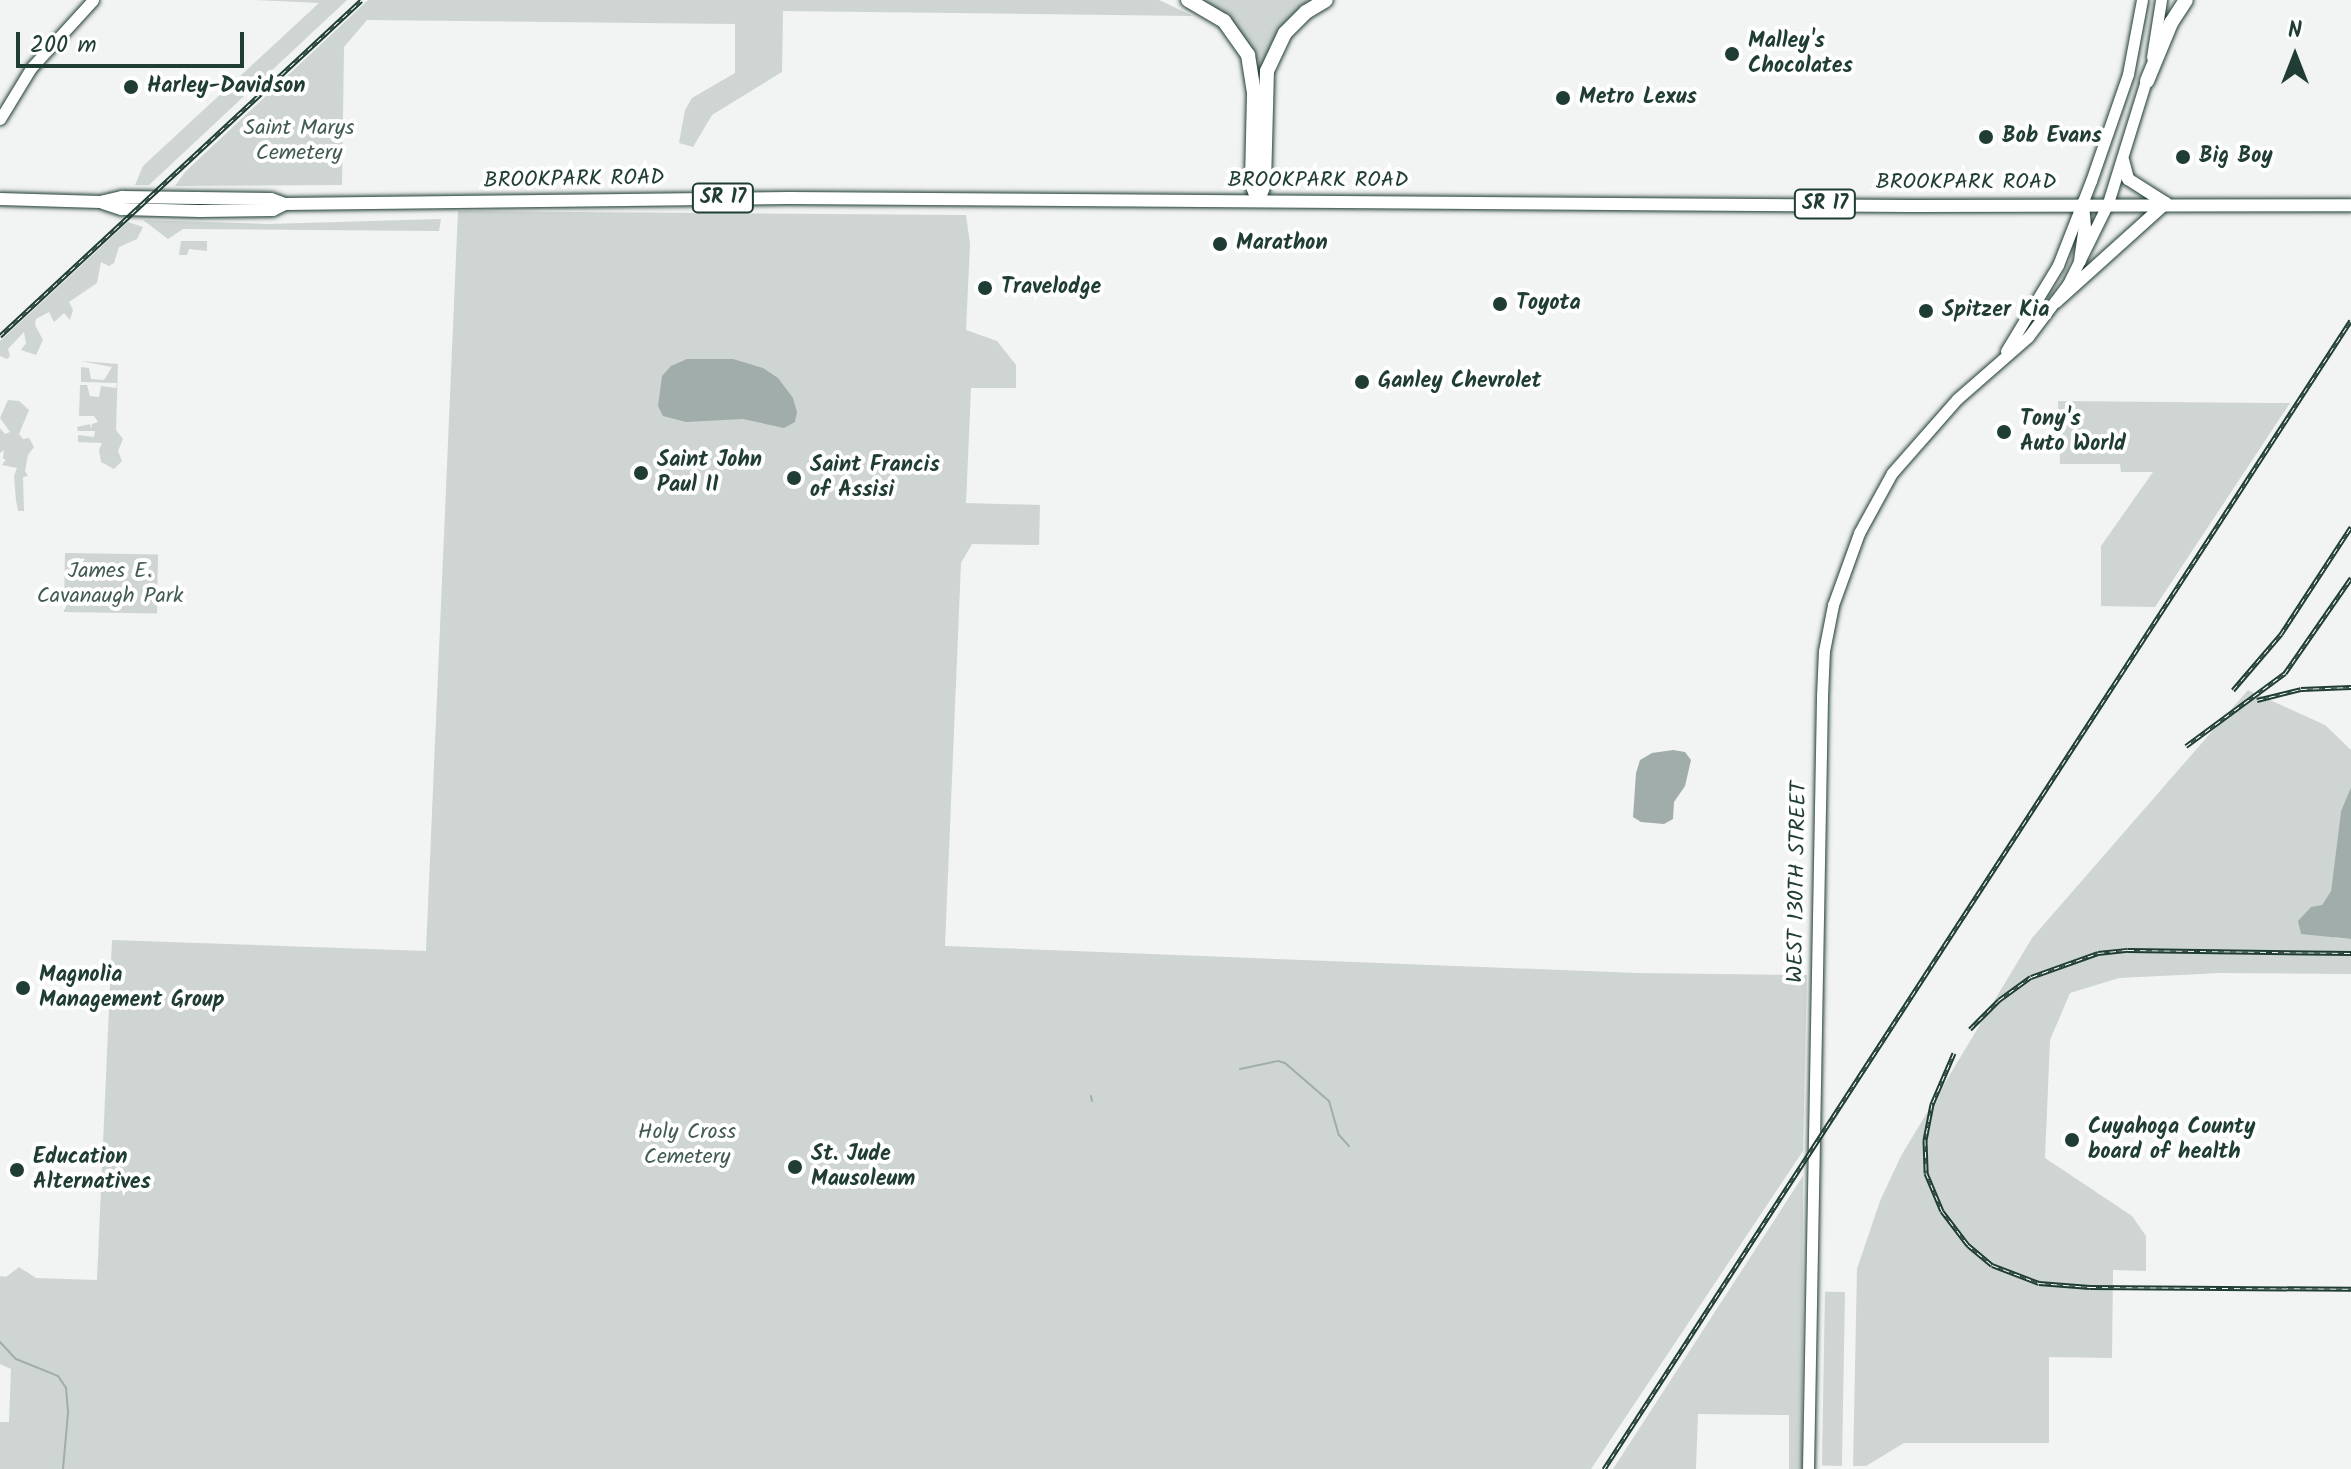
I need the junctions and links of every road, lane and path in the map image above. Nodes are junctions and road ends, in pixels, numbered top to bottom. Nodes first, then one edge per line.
1 (93, 0) edge
2 (1188, 0) edge
3 (1326, 0) edge
4 (2142, 0) edge
5 (2161, 0) edge
6 (2186, 0) edge
7 (2128, 74) junction
8 (2147, 81) junction
9 (2117, 110) junction
10 (2136, 118) junction
11 (0, 119) edge
12 (2123, 160) junction
13 (0, 199) edge
14 (1258, 200) junction
15 (2083, 203) junction
16 (2108, 203) junction
17 (2166, 203) junction
18 (2351, 205) edge
19 (2080, 261) junction
20 (2058, 265) junction
21 (2072, 276) junction
22 (2056, 302) junction
23 (2004, 354) junction
24 (1808, 1469) edge

1 - 11 main road
2 - 14 highway
3 - 14 highway
4 - 7 main road, WEST 130TH STREET
5 - 8 main road, WEST 130TH STREET
6 - 8 highway
7 - 8 main road
7 - 9 main road, WEST 130TH STREET
8 - 10 main road, WEST 130TH STREET
9 - 10 main road
9 - 15 main road, WEST 130TH STREET
10 - 12 main road, WEST 130TH STREET
12 - 16 main road, WEST 130TH STREET
12 - 17 main road
13 - 14 main road, BROOKPARK ROAD / SR 17
14 - 15 main road, BROOKPARK ROAD / SR 17
15 - 16 main road, BROOKPARK ROAD / SR 17
15 - 19 main road
15 - 20 main road, WEST 130TH STREET
16 - 17 main road, BROOKPARK ROAD / SR 17
16 - 19 main road, WEST 130TH STREET
17 - 18 main road, BROOKPARK ROAD / SR 17
17 - 22 main road
19 - 21 main road, WEST 130TH STREET
20 - 21 main road
20 - 23 main road, WEST 130TH STREET
21 - 22 main road, WEST 130TH STREET
22 - 23 main road, WEST 130TH STREET
23 - 24 main road, WEST 130TH STREET

